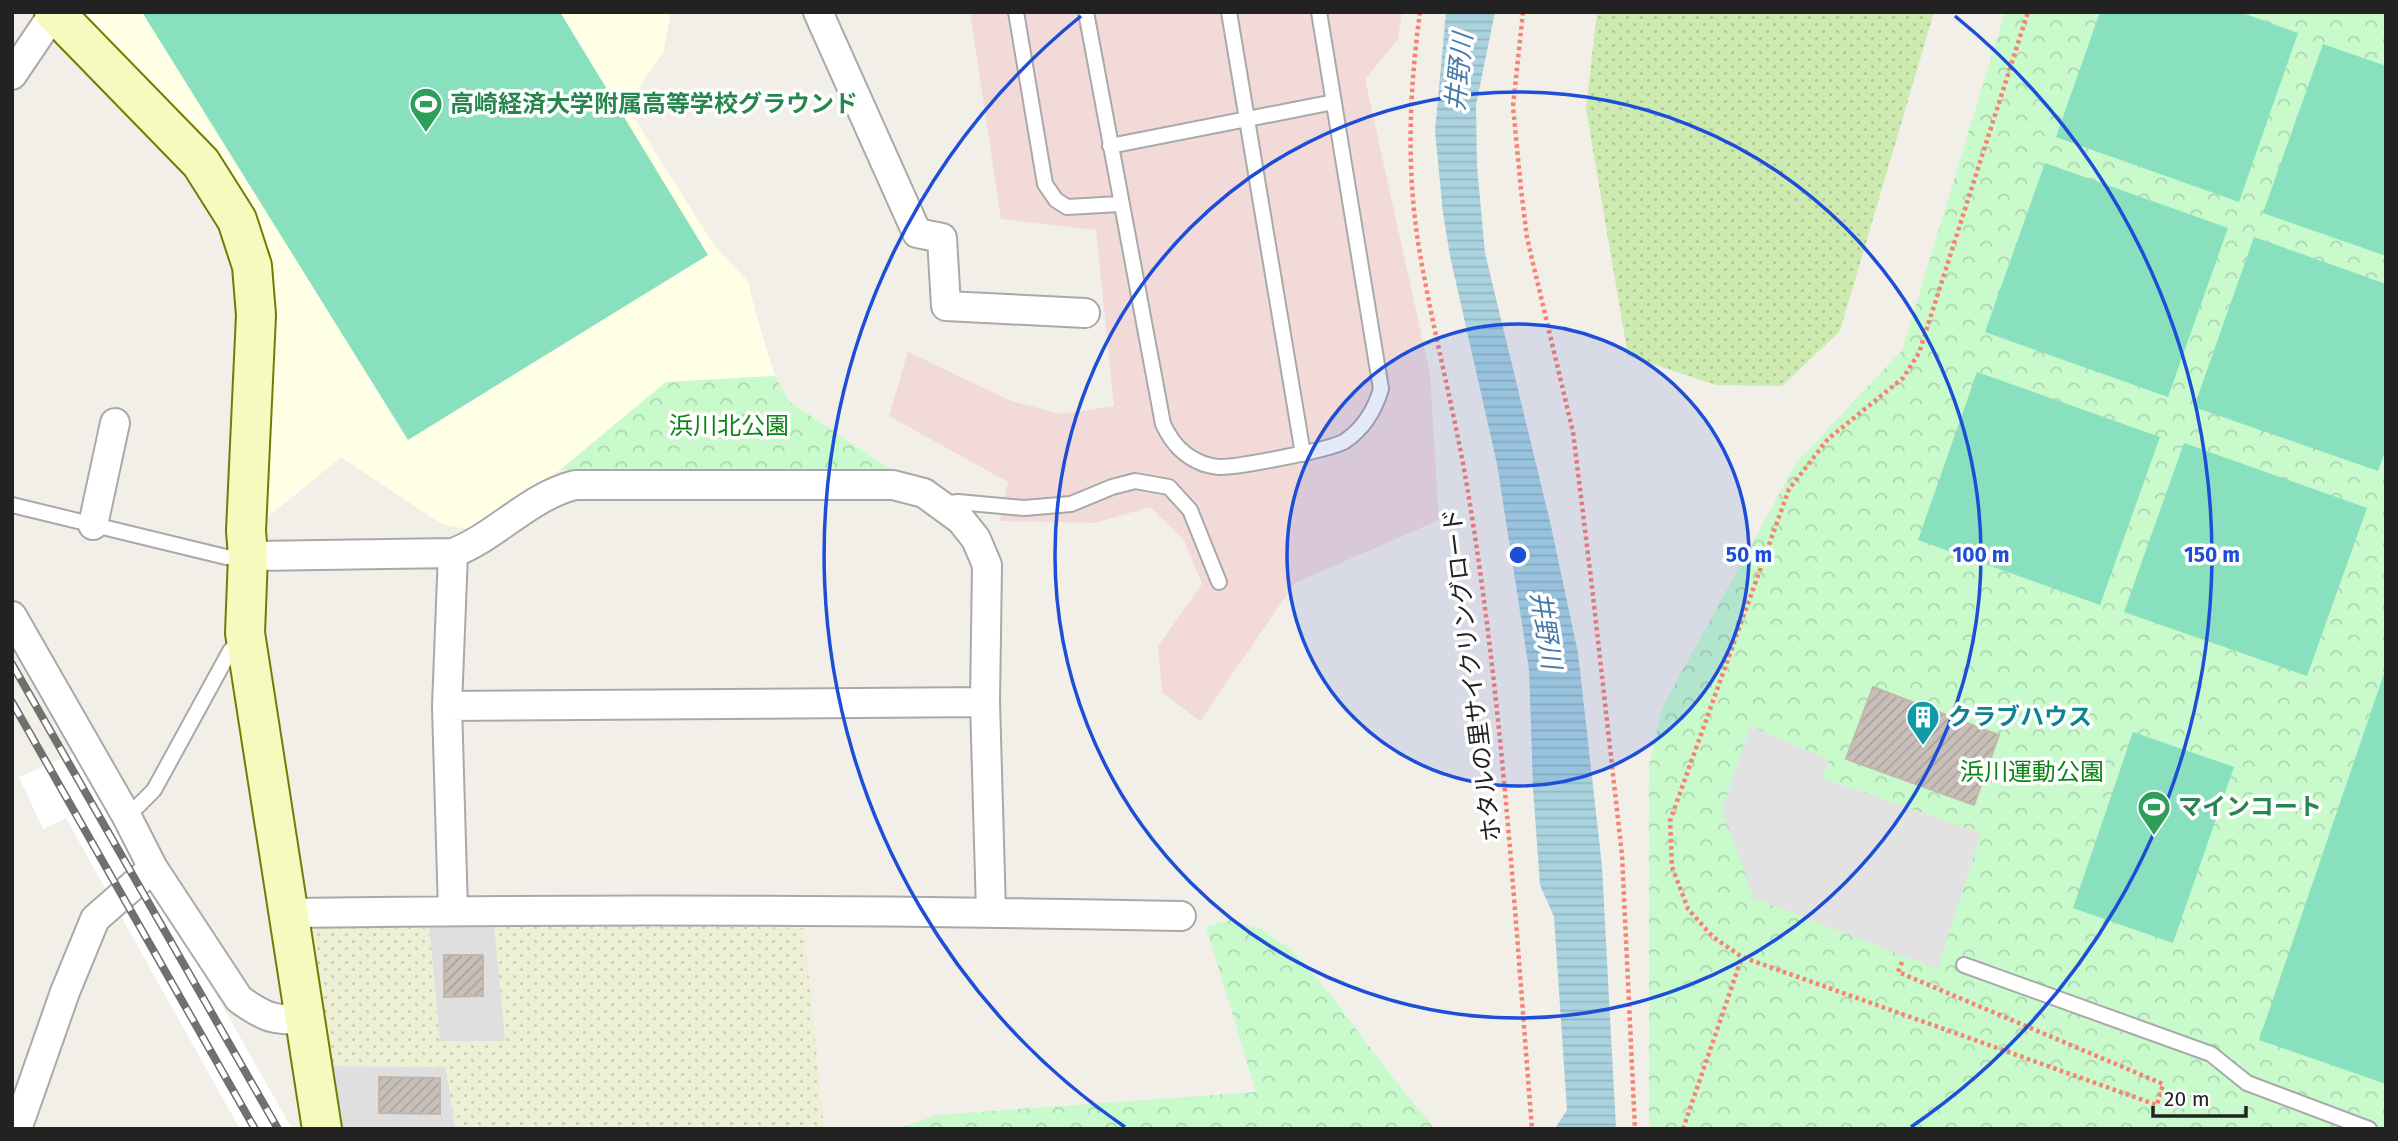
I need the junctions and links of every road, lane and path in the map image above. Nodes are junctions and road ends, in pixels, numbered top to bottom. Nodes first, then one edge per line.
1 (54, 12) edge
2 (818, 12) edge
3 (1016, 12) edge
4 (1086, 12) edge
5 (1229, 12) edge
6 (1319, 12) edge
7 (1420, 12) edge
8 (1523, 12) edge
9 (2028, 12) edge
10 (12, 75) edge
11 (1334, 102) junction
12 (1248, 119) junction
13 (1110, 146) junction
14 (1120, 204) junction
15 (1085, 313) dead end
16 (115, 423) dead end
17 (1303, 454) junction
18 (941, 504) junction
19 (12, 505) edge
20 (93, 525) junction
21 (453, 553) junction
22 (248, 556) junction
23 (1219, 582) dead end
24 (12, 616) edge
25 (245, 633) junction
26 (985, 702) junction
27 (447, 706) junction
28 (125, 814) junction
29 (153, 867) junction
30 (453, 911) junction
31 (991, 912) junction
32 (290, 913) junction
33 (1181, 916) dead end
34 (1742, 957) junction
35 (1902, 962) dead end
36 (1964, 965) dead end
37 (305, 1020) junction
38 (17, 1129) edge
39 (322, 1129) edge
40 (1532, 1129) edge
41 (1635, 1129) edge
42 (1683, 1129) edge
43 (2369, 1129) edge

1 - 10 street
1 - 22 street
2 - 15 street
3 - 14 lane
4 - 13 lane
5 - 12 lane
6 - 11 lane
7 - 40 path, ホタルの里サイクリングロード
8 - 41 path
9 - 34 path
11 - 12 lane
11 - 17 lane
12 - 13 lane
12 - 17 lane
13 - 14 lane
14 - 17 lane
16 - 20 street
18 - 21 street
18 - 23 lane
18 - 26 street
19 - 20 lane
20 - 22 lane
21 - 22 street
21 - 27 street
22 - 25 street
24 - 28 street
25 - 28 lane
25 - 32 street
26 - 27 street
26 - 31 street
27 - 30 street
28 - 29 street
29 - 37 street
29 - 38 street
30 - 31 street
30 - 32 street
31 - 33 street
32 - 37 street
34 - 35 path
34 - 42 path
36 - 43 lane
37 - 39 street

